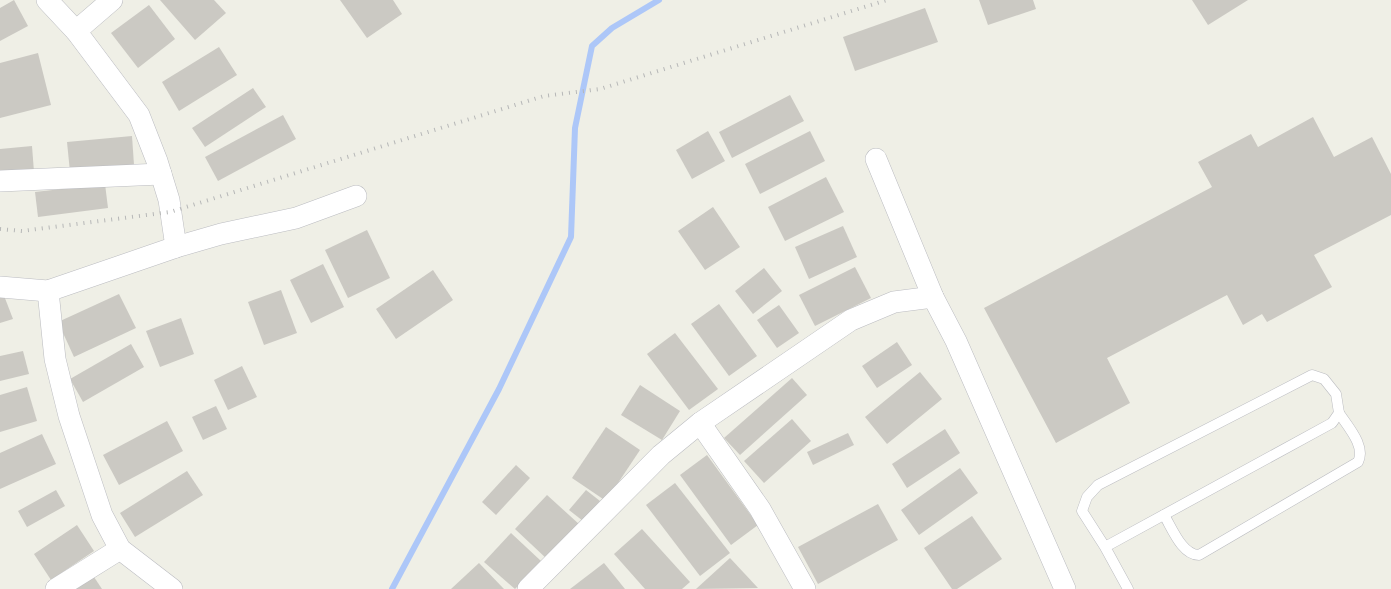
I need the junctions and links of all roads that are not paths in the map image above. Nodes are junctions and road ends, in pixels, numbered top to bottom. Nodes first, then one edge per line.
1 (47, 0) edge
2 (112, 0) edge
3 (76, 31) junction
4 (876, 159) dead end
5 (161, 174) junction
6 (0, 181) edge
7 (356, 196) dead end
8 (176, 247) junction
9 (0, 287) edge
10 (48, 290) junction
11 (932, 297) junction
12 (1339, 413) junction
13 (700, 422) junction
14 (1164, 515) junction
15 (1105, 547) junction
16 (120, 549) junction
17 (56, 589) edge
18 (172, 589) edge
19 (528, 589) edge
20 (805, 589) edge
21 (1065, 589) edge
22 (1128, 589) edge

1 - 3 street
2 - 3 street
3 - 5 street
4 - 11 street
5 - 6 street
5 - 8 street
7 - 8 street
8 - 10 street
9 - 10 street
10 - 16 street
11 - 13 street
11 - 21 street
12 - 14 lane
12 - 14 lane
12 - 15 lane
13 - 19 street
13 - 20 street
14 - 15 lane
15 - 22 lane
16 - 17 street
16 - 18 street

